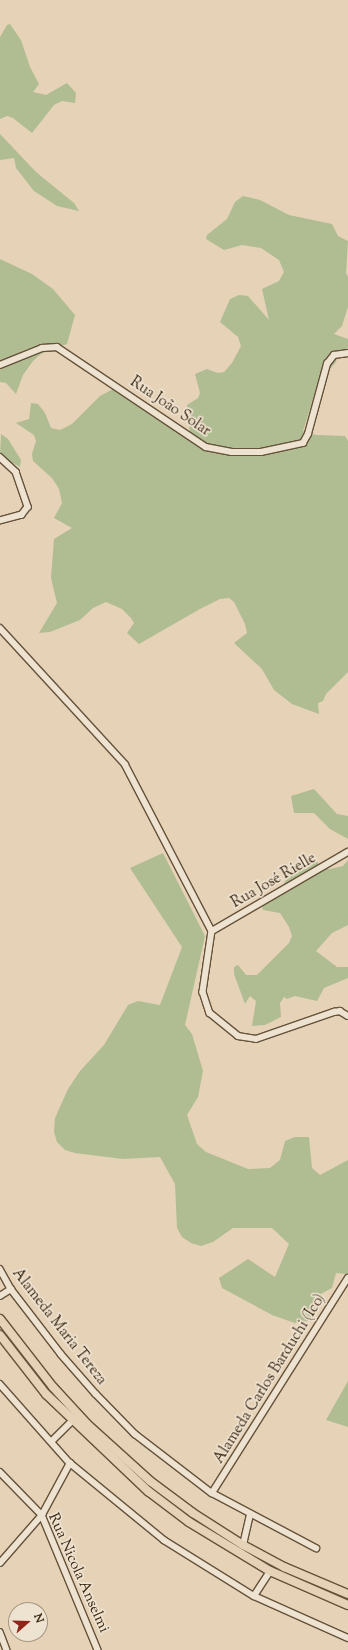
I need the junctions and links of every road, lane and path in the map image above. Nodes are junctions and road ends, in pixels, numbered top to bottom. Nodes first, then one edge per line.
1 (348, 353) edge
2 (0, 365) edge
3 (0, 457) edge
4 (0, 521) edge
5 (0, 628) edge
6 (348, 852) edge
7 (212, 931) junction
8 (348, 1016) edge
9 (0, 1269) edge
10 (348, 1278) edge
11 (11, 1289) junction
12 (0, 1296) edge
13 (0, 1319) edge
14 (0, 1335) edge
15 (0, 1384) edge
16 (72, 1421) junction
17 (52, 1441) junction
18 (70, 1463) junction
19 (0, 1472) edge
20 (212, 1493) junction
21 (42, 1515) junction
22 (250, 1515) junction
23 (243, 1545) junction
24 (316, 1548) dead end
25 (0, 1563) edge
26 (270, 1571) junction
27 (348, 1594) edge
28 (254, 1596) junction
29 (348, 1605) edge
30 (0, 1632) edge
31 (348, 1638) edge
32 (7, 1650) edge
33 (98, 1650) edge

1 - 2 street, Rua João Solar
3 - 4 street
5 - 7 street
6 - 7 street, Rua José Rielle
7 - 8 street
9 - 11 street, Alameda Maria Tereza
10 - 20 street, Alameda Carlos Barduchi (Ico)
11 - 12 street
11 - 20 street, Alameda Maria Tereza
13 - 23 main road
14 - 16 main road
15 - 17 street
16 - 17 street
16 - 26 main road
17 - 18 street
18 - 21 street
18 - 28 street
19 - 21 street, Rua Nicola Anselmi
20 - 22 street, Alameda Maria Tereza
21 - 25 street
21 - 33 street, Rua Nicola Anselmi
22 - 23 street
22 - 24 street, Alameda Maria Tereza
23 - 27 main road
26 - 28 street
26 - 29 main road
28 - 31 street
30 - 32 street

